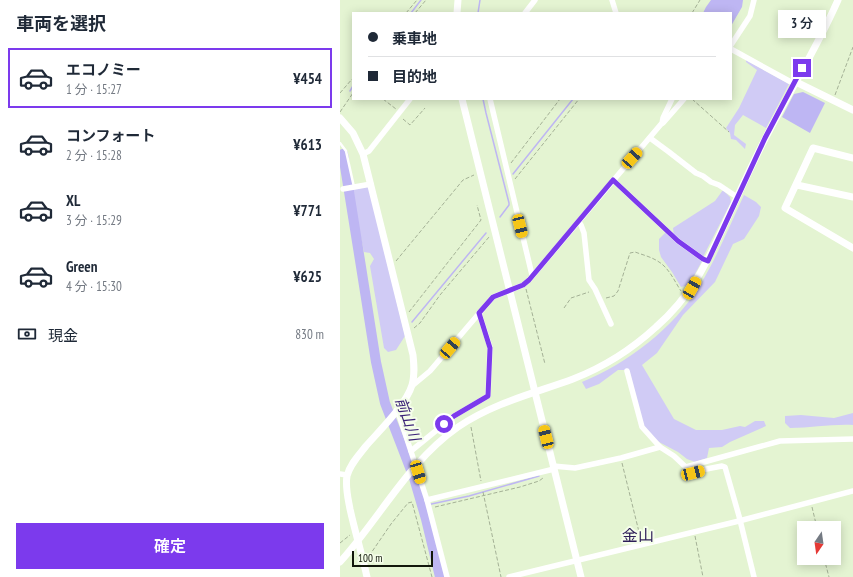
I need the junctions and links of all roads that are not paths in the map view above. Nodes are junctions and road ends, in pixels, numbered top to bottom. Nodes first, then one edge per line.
1 (458, 0) edge
2 (535, 0) edge
3 (612, 0) edge
4 (754, 0) edge
5 (838, 0) edge
6 (457, 12) edge
7 (526, 12) edge
8 (616, 12) edge
9 (732, 43) edge
10 (732, 50) edge
11 (796, 82) junction
12 (409, 100) edge
13 (462, 100) edge
14 (490, 100) edge
15 (671, 100) edge
16 (683, 100) edge
17 (853, 110) edge
18 (340, 118) edge
19 (662, 123) junction
20 (650, 138) junction
21 (340, 143) edge
22 (363, 154) junction
23 (853, 158) edge
24 (613, 180) junction
25 (371, 184) junction
26 (796, 185) junction
27 (353, 187) junction
28 (343, 189) dead end
29 (737, 197) junction
30 (853, 197) edge
31 (579, 222) junction
32 (853, 248) edge
33 (708, 261) junction
34 (532, 275) junction
35 (509, 290) junction
36 (479, 313) junction
37 (610, 324) dead end
38 (627, 372) dead end
39 (412, 386) junction
40 (536, 392) junction
41 (396, 411) junction
42 (853, 439) edge
43 (660, 447) junction
44 (411, 452) junction
45 (686, 467) junction
46 (551, 469) junction
47 (344, 475) edge
48 (853, 491) edge
49 (427, 500) junction
50 (739, 521) junction
51 (357, 541) junction
52 (577, 560) junction
53 (340, 562) edge
54 (367, 577) edge
55 (447, 577) edge
56 (509, 577) edge
57 (581, 577) edge
58 (754, 577) edge

1 - 6 street
2 - 7 street
3 - 8 street
4 - 9 street
5 - 11 street
10 - 11 street
11 - 17 street
11 - 29 street
12 - 22 street
13 - 35 street
14 - 34 street
15 - 19 street
16 - 19 street
18 - 22 street
19 - 20 street
20 - 24 street
20 - 29 street
21 - 27 lane
22 - 25 street
23 - 26 street
24 - 31 street
24 - 33 street
25 - 27 street
25 - 39 street
26 - 30 street
26 - 32 street
27 - 28 street
29 - 33 street
31 - 34 street
31 - 37 street
33 - 40 street
34 - 35 street
35 - 36 street
35 - 40 street
36 - 39 street
36 - 44 street
38 - 43 street
39 - 41 street
40 - 46 street
40 - 51 street
41 - 44 street
41 - 47 street
42 - 45 street
43 - 45 street
43 - 46 street
44 - 49 street
45 - 50 street
46 - 49 street
46 - 52 street
47 - 51 street
48 - 50 street
49 - 55 street
50 - 52 street
50 - 58 street
51 - 53 street
51 - 54 street
52 - 56 street
52 - 57 street

